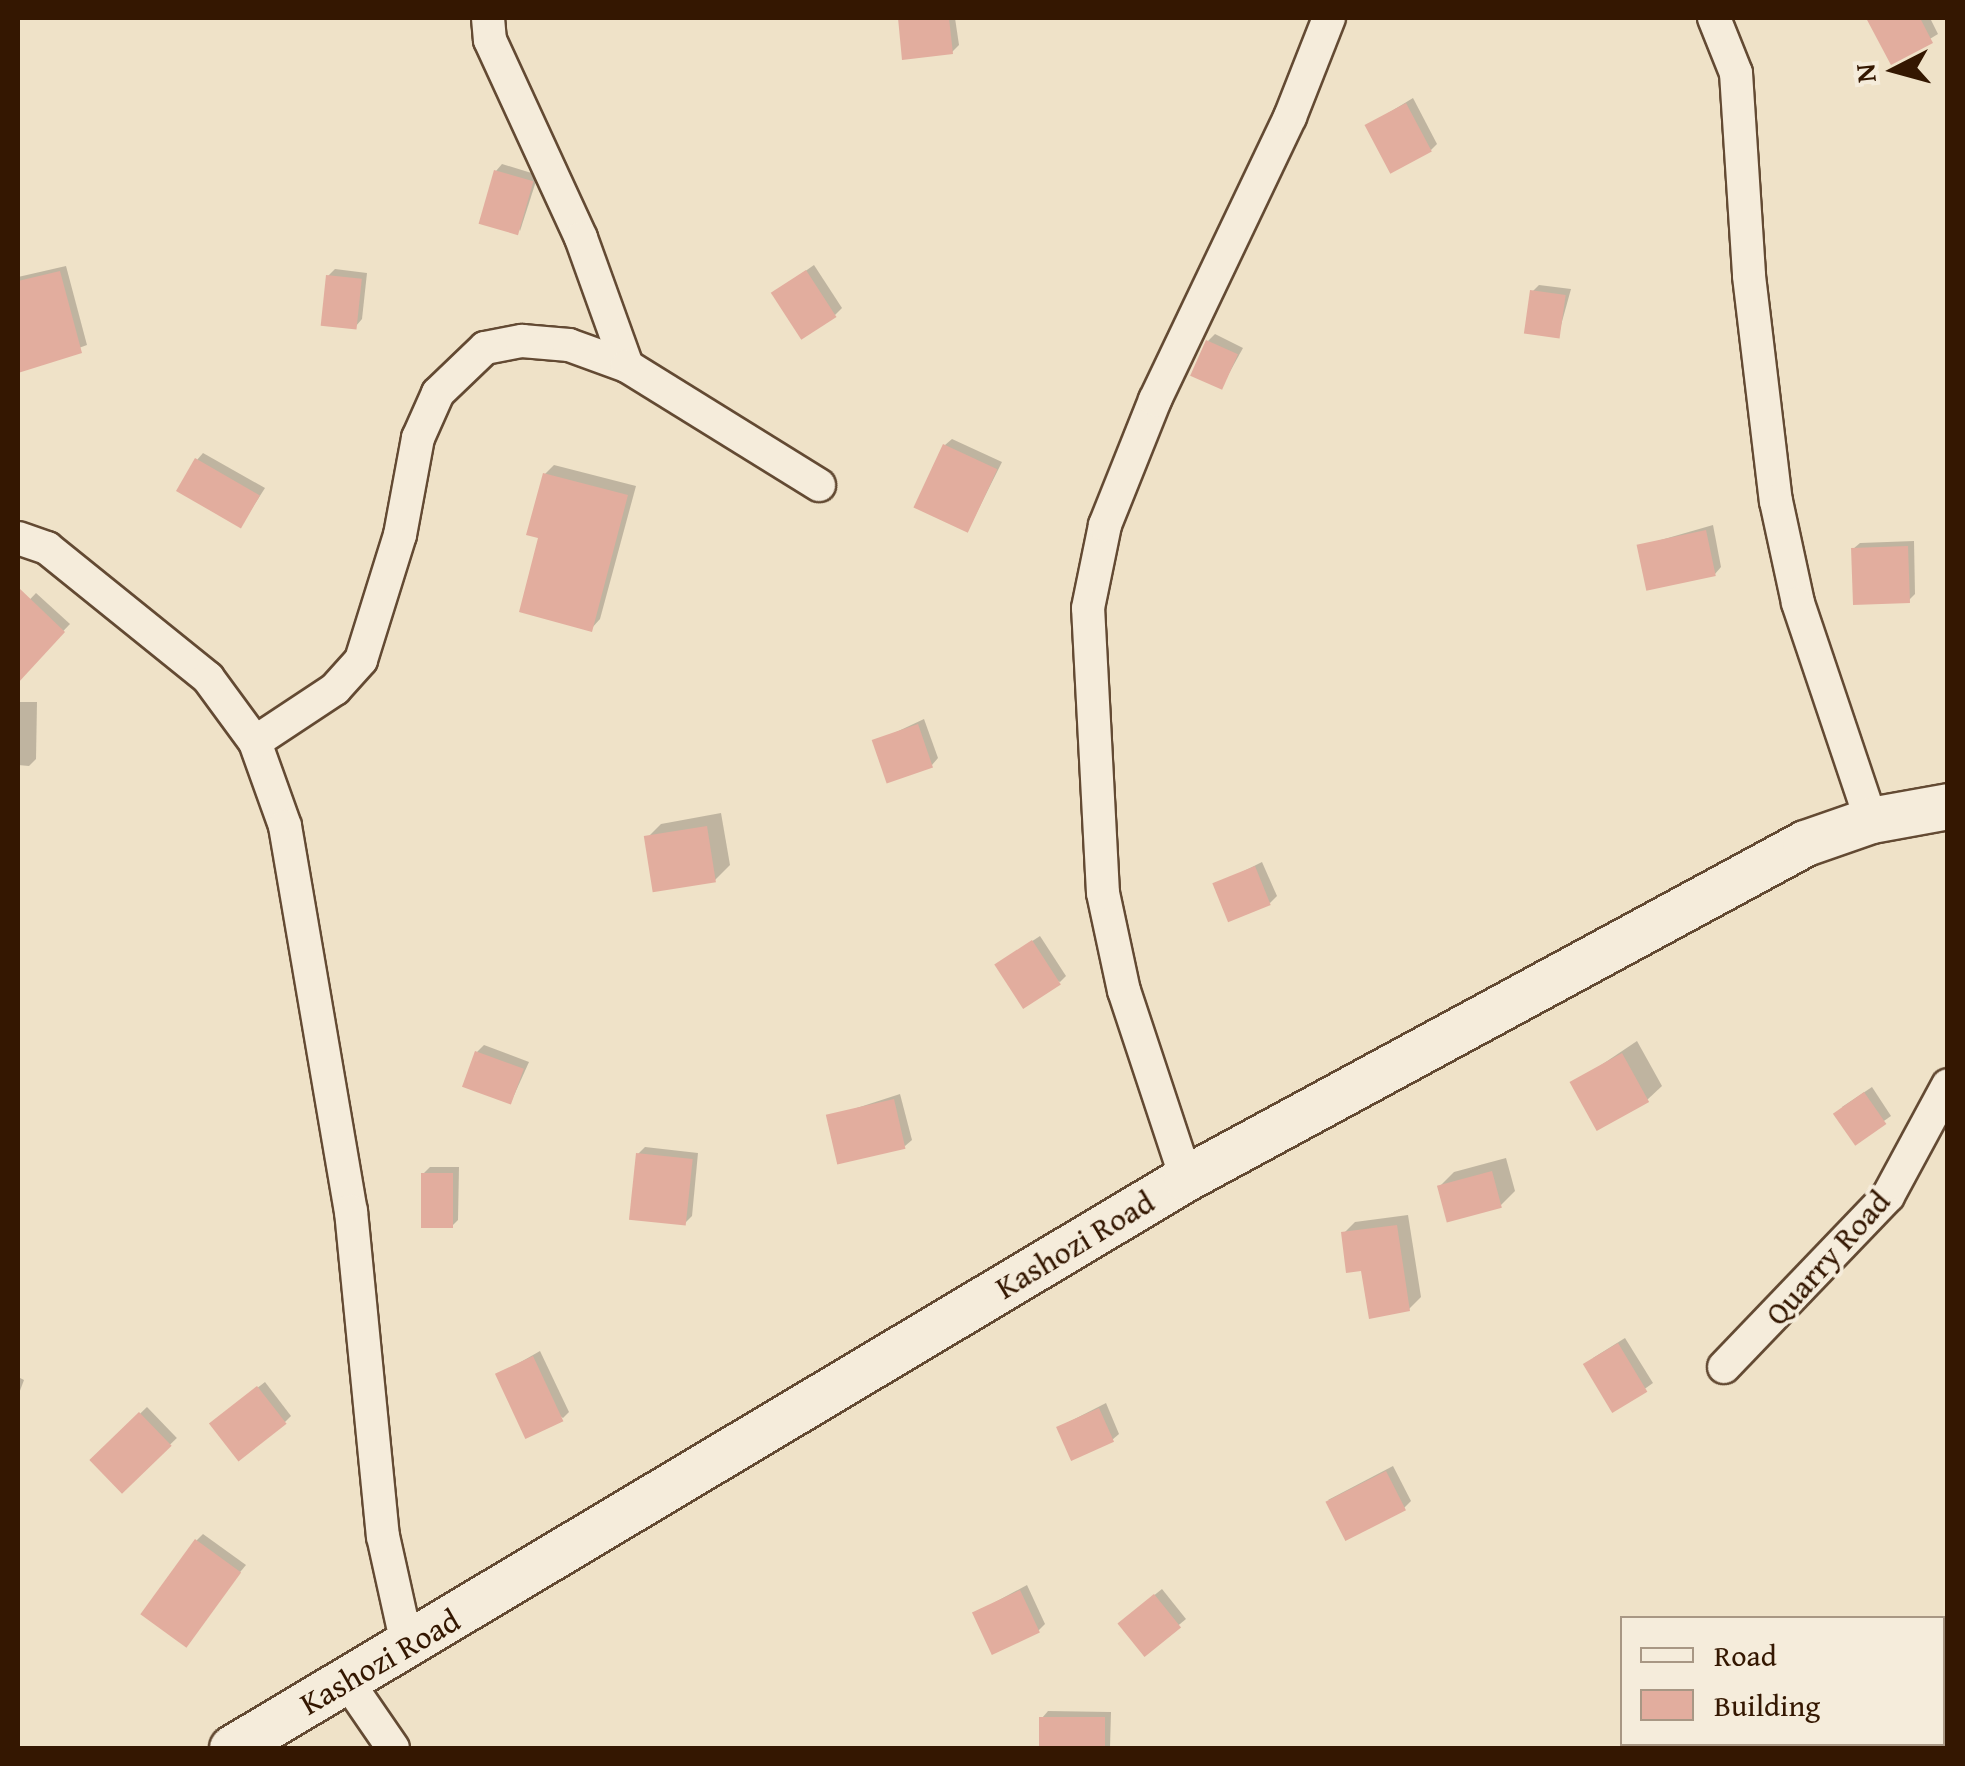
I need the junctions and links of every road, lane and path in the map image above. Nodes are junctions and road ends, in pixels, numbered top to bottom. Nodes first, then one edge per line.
1 (488, 18) edge
2 (1329, 18) edge
3 (1714, 18) edge
4 (627, 366) junction
5 (818, 486) dead end
6 (18, 538) edge
7 (255, 742) junction
8 (1948, 806) edge
9 (1871, 820) junction
10 (1948, 1085) edge
11 (1186, 1178) junction
12 (1724, 1367) dead end
13 (408, 1648) junction
14 (348, 1681) junction
15 (232, 1748) edge
16 (393, 1748) edge

1 - 4 street
2 - 11 street
3 - 9 street
4 - 5 street
4 - 7 street
6 - 7 street
7 - 13 street
8 - 9 main road, Kashozi Road
9 - 11 main road, Kashozi Road
10 - 12 street, Quarry Road
11 - 13 main road, Kashozi Road
13 - 14 main road, Kashozi Road
14 - 15 main road, Kashozi Road
14 - 16 street

